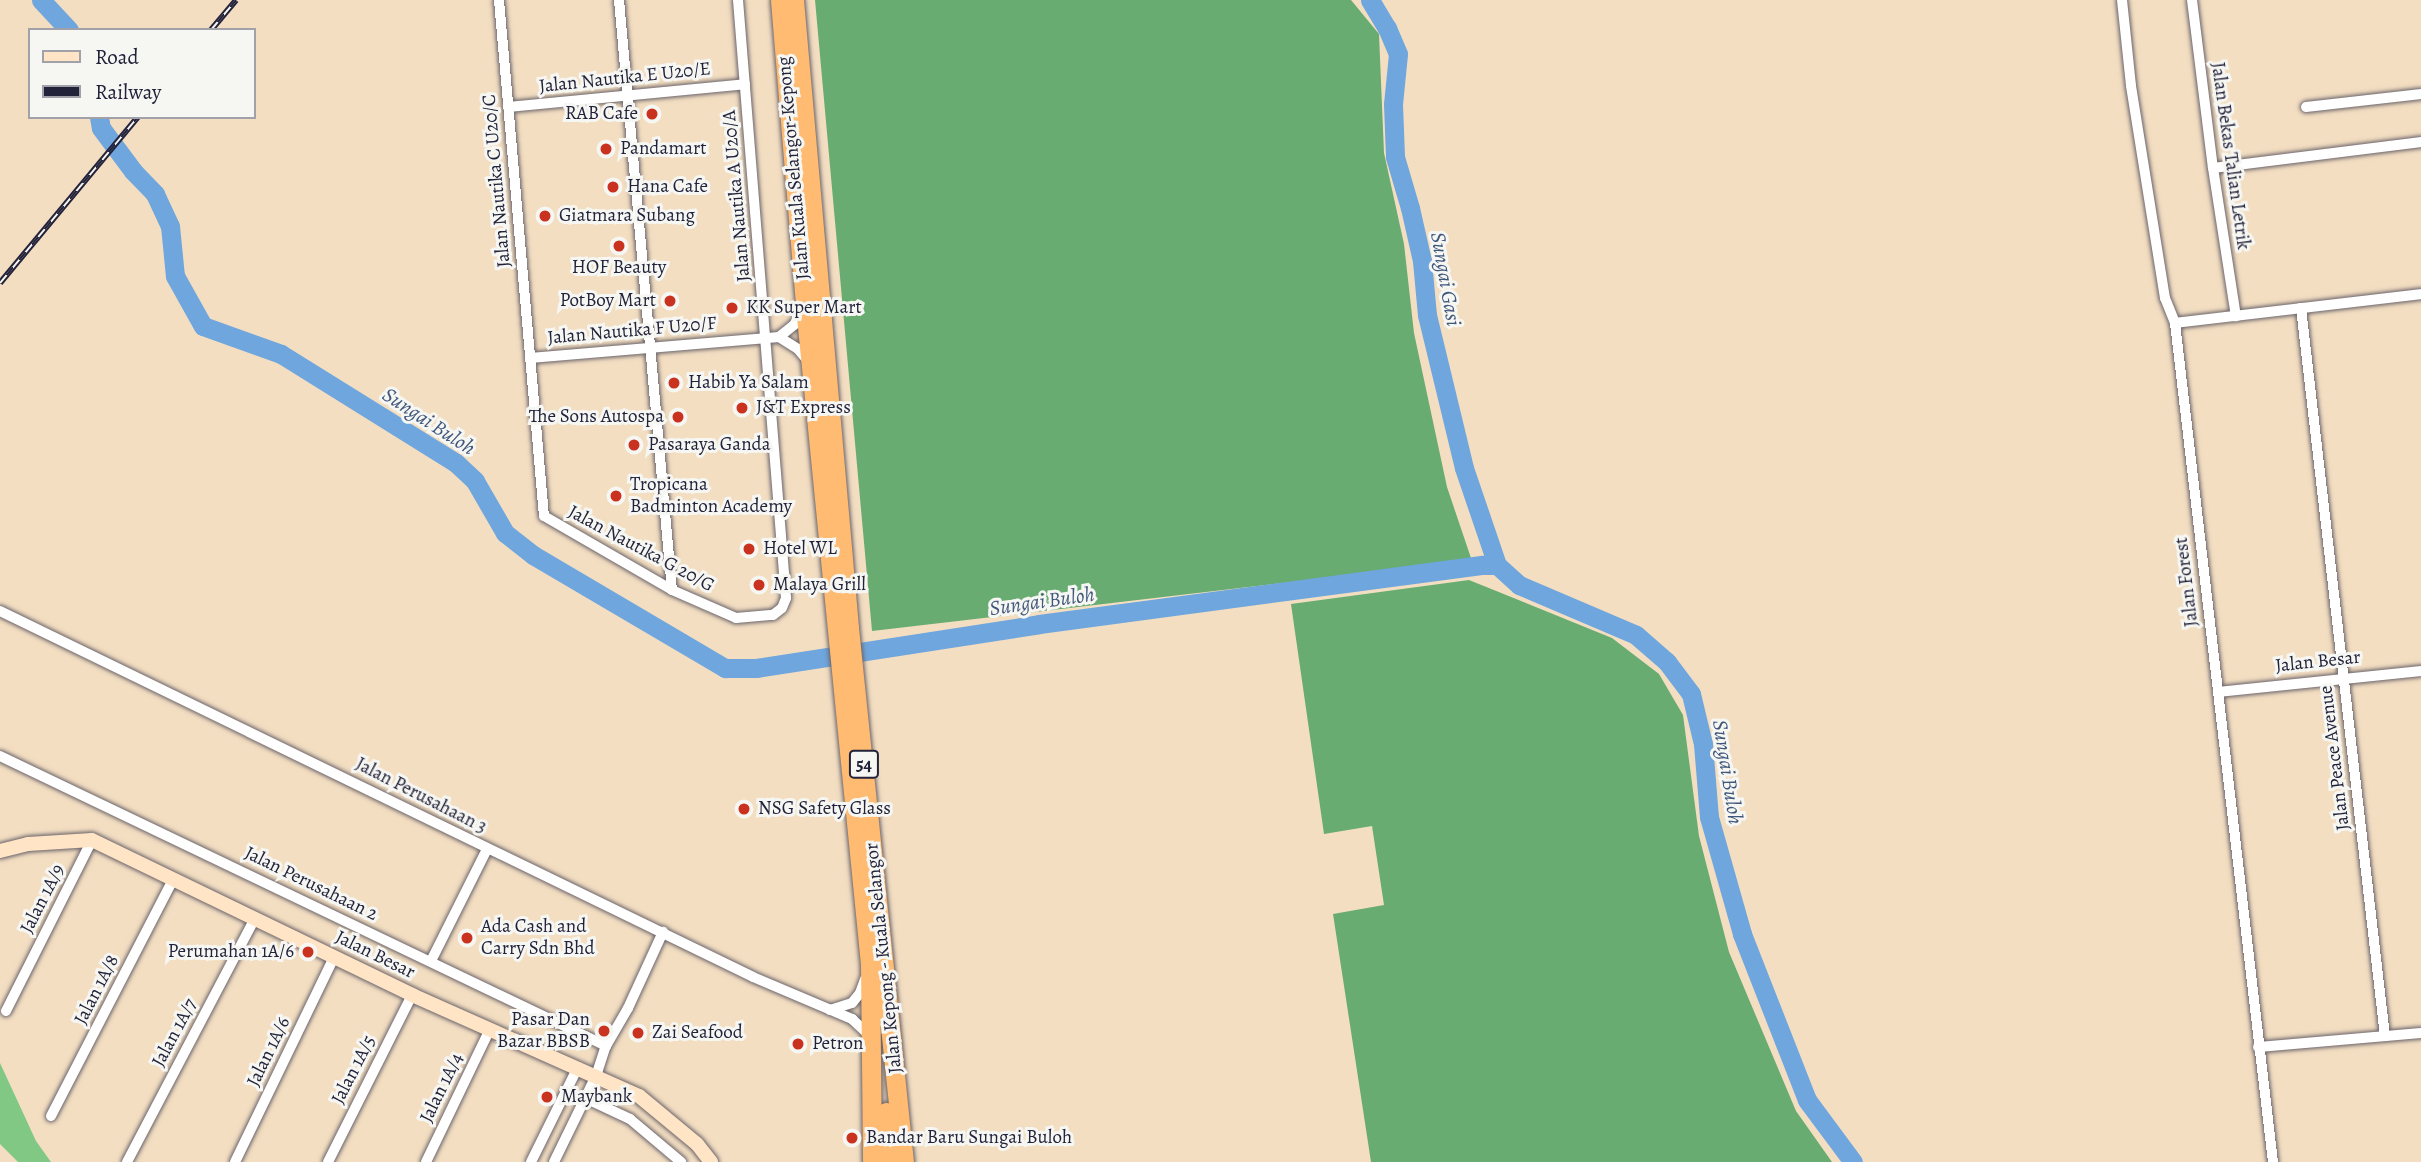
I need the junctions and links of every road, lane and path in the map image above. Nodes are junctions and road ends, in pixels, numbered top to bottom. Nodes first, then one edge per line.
1 (499, 0) edge
2 (619, 0) edge
3 (737, 0) edge
4 (780, 0) edge
5 (794, 0) edge
6 (2122, 0) edge
7 (2192, 0) edge
8 (745, 83) junction
9 (2421, 94) edge
10 (627, 95) junction
11 (508, 107) junction
12 (2306, 107) dead end
13 (2421, 142) edge
14 (2213, 168) junction
15 (2421, 294) edge
16 (804, 306) junction
17 (2301, 308) junction
18 (2236, 316) junction
19 (2175, 323) junction
20 (779, 337) junction
21 (766, 338) junction
22 (651, 347) junction
23 (530, 358) junction
24 (810, 364) junction
25 (672, 590) junction
26 (786, 598) joint
27 (0, 611) edge
28 (842, 629) junction
29 (846, 670) junction
30 (2421, 671) edge
31 (2344, 679) junction
32 (2218, 692) junction
33 (0, 756) edge
34 (92, 840) junction
35 (487, 849) junction
36 (0, 851) edge
37 (173, 880) junction
38 (254, 920) junction
39 (663, 932) junction
40 (334, 957) junction
41 (432, 961) junction
42 (870, 964) junction
43 (887, 978) junction
44 (412, 995) junction
45 (828, 1010) junction
46 (6, 1012) dead end
47 (490, 1029) junction
48 (2421, 1033) edge
49 (2385, 1036) junction
50 (870, 1037) junction
51 (606, 1046) junction
52 (2258, 1047) junction
53 (578, 1067) junction
54 (596, 1076) junction
55 (585, 1098) junction
56 (51, 1116) dead end
57 (127, 1162) edge
58 (235, 1162) edge
59 (328, 1162) edge
60 (426, 1162) edge
61 (531, 1162) edge
62 (554, 1162) edge
63 (681, 1162) edge
64 (711, 1162) edge
65 (872, 1162) edge
66 (890, 1162) edge
67 (904, 1162) edge
68 (2273, 1162) edge

1 - 11 street, Jalan Nautika C U20/C
2 - 10 street
3 - 8 street, Jalan Nautika A U20/A
4 - 16 highway, Jalan Kuala Selangor-Kepong / 54
5 - 28 highway, Jalan Kuala Selangor-Kepong / 54
6 - 19 street, Jalan Forest
7 - 14 street, Jalan Bekas Talian Letrik
8 - 10 street, Jalan Nautika E U20/E
8 - 21 street, Jalan Nautika A U20/A
9 - 12 street
10 - 11 street, Jalan Nautika E U20/E
10 - 22 street
11 - 23 street, Jalan Nautika C U20/C
13 - 14 street
14 - 18 street, Jalan Bekas Talian Letrik
15 - 17 street
16 - 20 street
16 - 24 highway, Jalan Kuala Selangor-Kepong / 54
17 - 18 street
17 - 31 street, Jalan Peace Avenue
18 - 19 street
19 - 32 street, Jalan Forest
20 - 21 street, Jalan Nautika F U20/F
20 - 24 street
21 - 22 street, Jalan Nautika F U20/F
21 - 26 street, Jalan Nautika A U20/A
22 - 23 street, Jalan Nautika F U20/F
22 - 25 street
23 - 25 street, Jalan Nautika G 20/G
24 - 28 highway, Jalan Kuala Selangor-Kepong / 54
25 - 26 street, Jalan Nautika G 20/G
27 - 35 street, Jalan Perusahaan 3
28 - 29 highway, Jalan Kepong - Kuala Selangor / 54
29 - 42 highway, Jalan Kepong - Kuala Selangor / 54
29 - 43 highway, Jalan Kepong - Kuala Selangor / 54
30 - 31 street, Jalan Besar
31 - 32 street, Jalan Besar
31 - 49 street, Jalan Peace Avenue
32 - 52 street, Jalan Forest
33 - 41 street, Jalan Perusahaan 2
34 - 36 street, Jalan Besar
34 - 37 street, Jalan Besar
34 - 46 street, Jalan 1A/9
35 - 39 street, Jalan Perusahaan 3
35 - 41 street
37 - 38 street, Jalan Besar
37 - 56 street, Jalan 1A/8
38 - 40 street, Jalan Besar
38 - 57 street, Jalan 1A/7
39 - 45 street, Jalan Perusahaan 3
39 - 51 street
40 - 44 street, Jalan Besar
40 - 58 street, Jalan 1A/6
41 - 51 street, Jalan Perusahaan 2
42 - 45 street
42 - 50 highway, Jalan Kepong - Kuala Selangor / 54
43 - 66 highway
43 - 67 highway, Jalan Kepong - Kuala Selangor / 54
44 - 47 street, Jalan Besar
44 - 59 street, Jalan 1A/5
45 - 50 street, Jalan Perusahaan 3
47 - 53 street, Jalan Besar
47 - 60 street, Jalan 1A/4
48 - 49 street
49 - 52 street
50 - 65 highway, 54
51 - 54 street
52 - 68 street, Jalan Forest
53 - 54 street, Jalan Besar
53 - 61 street
54 - 55 street
54 - 64 street, Jalan Besar
55 - 62 street
55 - 63 street

